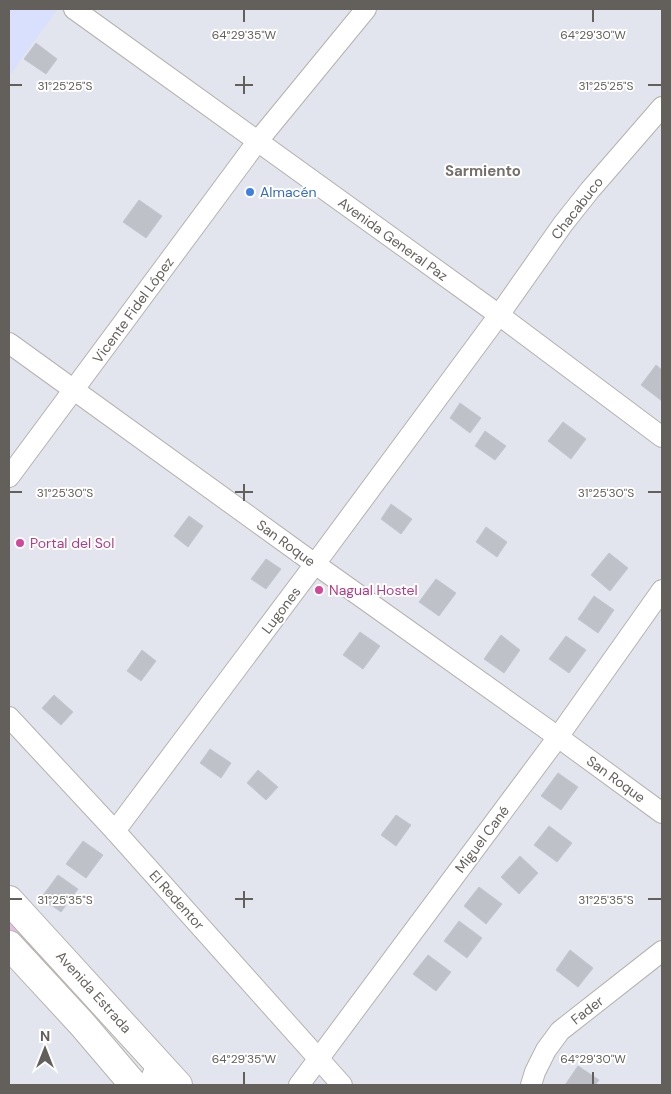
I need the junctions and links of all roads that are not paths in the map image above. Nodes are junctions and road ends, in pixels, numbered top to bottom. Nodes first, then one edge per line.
1 (74, 9) edge
2 (366, 9) edge
3 (662, 107) edge
4 (258, 142) junction
5 (498, 315) junction
6 (9, 343) edge
7 (74, 390) junction
8 (662, 437) edge
9 (9, 477) edge
10 (315, 564) junction
11 (662, 590) edge
12 (9, 717) edge
13 (558, 737) junction
14 (662, 813) edge
15 (116, 831) junction
16 (9, 900) edge
17 (9, 945) edge
18 (662, 951) edge
19 (102, 1001) junction
20 (82, 1024) junction
21 (318, 1059) junction
22 (153, 1074) edge
23 (134, 1085) edge
24 (178, 1085) edge
25 (299, 1085) edge
26 (342, 1085) edge
27 (531, 1085) edge

1 - 4 street, Avenida General Paz
2 - 4 street, Vicente Fidel López
3 - 5 street, Chacabuco
4 - 5 street, Avenida General Paz
4 - 7 street, Vicente Fidel López
5 - 8 street, Avenida General Paz
5 - 10 street, Lugones
6 - 7 street, San Roque
7 - 9 street, Vicente Fidel López
7 - 10 street, San Roque
10 - 13 street, San Roque
10 - 15 street, Lugones
11 - 13 street, Miguel Cané
12 - 15 street, El Redentor
13 - 14 street, San Roque
13 - 21 street, Miguel Cané
15 - 21 street, El Redentor
16 - 19 main road, Avenida Estrada
17 - 20 main road
18 - 27 street, Fader
19 - 20 street
19 - 22 main road, Avenida Estrada
20 - 23 main road
21 - 25 street, Miguel Cané
21 - 26 street, El Redentor
22 - 24 main road, Avenida Estrada

